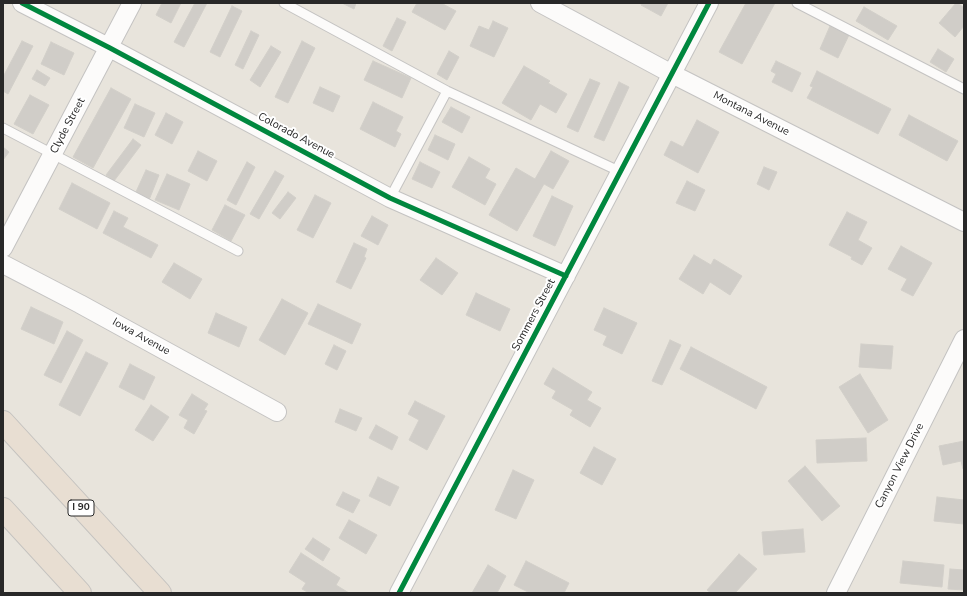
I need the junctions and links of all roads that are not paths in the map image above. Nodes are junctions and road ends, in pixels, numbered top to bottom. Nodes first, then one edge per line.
1 (22, 3) edge
2 (132, 3) edge
3 (284, 3) edge
4 (540, 3) edge
5 (709, 3) edge
6 (797, 3) edge
7 (110, 48) junction
8 (672, 74) junction
9 (964, 89) edge
10 (447, 91) junction
11 (3, 128) edge
12 (53, 154) junction
13 (621, 172) junction
14 (390, 198) junction
15 (964, 222) edge
16 (3, 248) edge
17 (238, 251) dead end
18 (3, 264) edge
19 (566, 276) junction
20 (964, 340) edge
21 (277, 412) dead end
22 (3, 422) edge
23 (3, 509) edge
24 (80, 593) edge
25 (160, 593) edge
26 (399, 593) edge
27 (836, 593) edge

1 - 7 street, Colorado Avenue
2 - 7 street, Clyde Street
3 - 10 lane
4 - 8 street, Montana Avenue
5 - 8 street, Sommers Street
6 - 9 lane
7 - 12 street, Clyde Street
7 - 14 street, Colorado Avenue
8 - 13 street, Sommers Street
8 - 15 street, Montana Avenue
10 - 13 lane
10 - 14 lane
11 - 12 lane
12 - 16 street, Clyde Street
12 - 17 lane
13 - 19 street, Sommers Street
14 - 19 street, Colorado Avenue
18 - 21 street, Iowa Avenue
19 - 26 street, Sommers Street
20 - 27 street, Canyon View Drive
22 - 25 highway, I 90
23 - 24 highway

